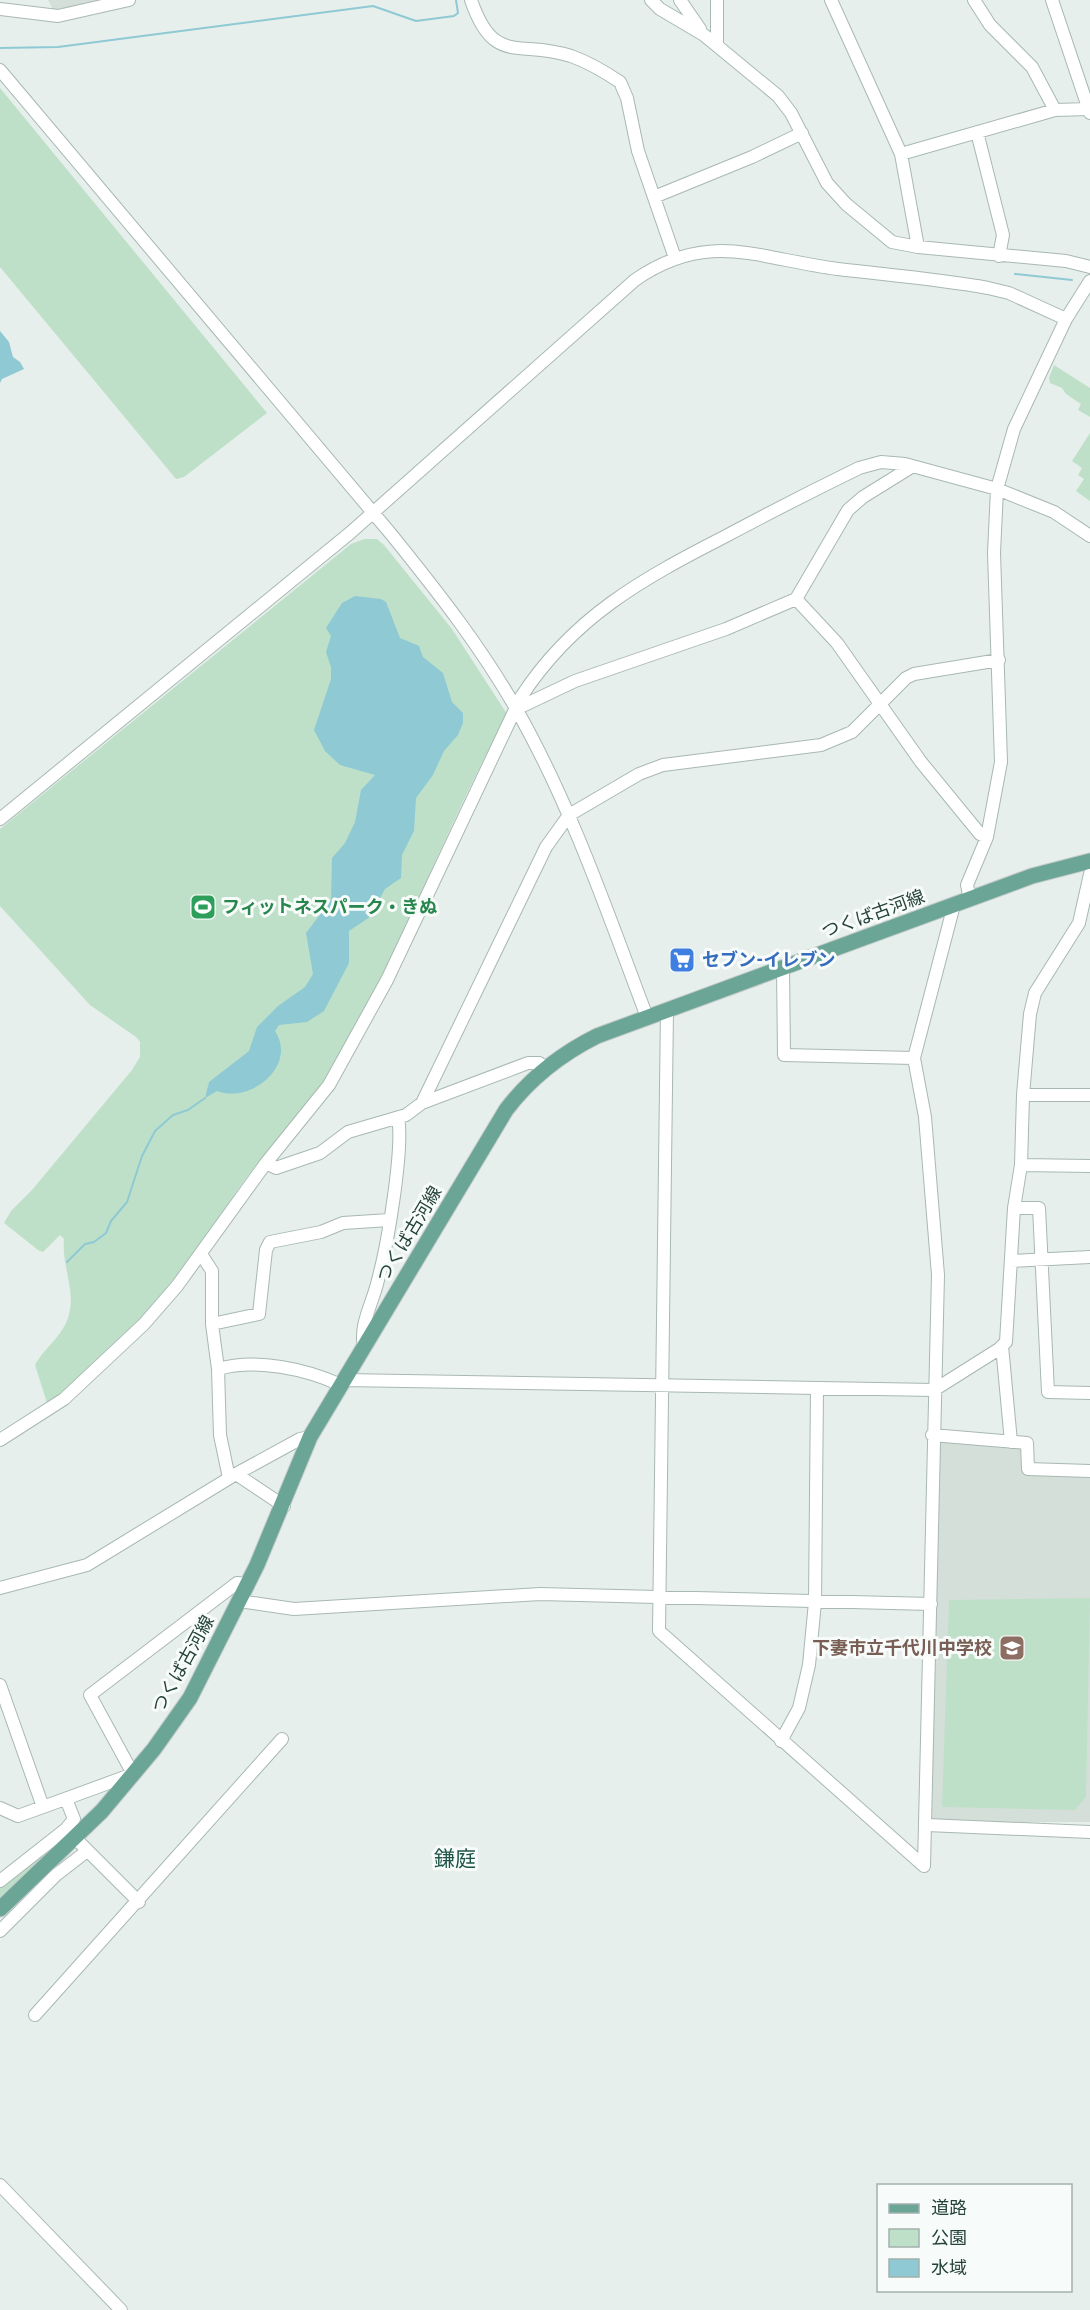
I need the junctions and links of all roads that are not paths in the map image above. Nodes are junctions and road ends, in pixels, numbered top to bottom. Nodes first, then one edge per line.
1 (129, 0) edge
2 (471, 0) edge
3 (651, 0) edge
4 (680, 0) edge
5 (717, 0) edge
6 (831, 0) edge
7 (974, 0) edge
8 (1052, 0) edge
9 (0, 9) edge
10 (704, 34) junction
11 (717, 45) junction
12 (0, 70) edge
13 (1055, 110) junction
14 (1090, 111) edge
15 (977, 132) junction
16 (802, 133) junction
17 (901, 154) junction
18 (654, 197) junction
19 (918, 247) junction
20 (999, 256) junction
21 (675, 258) junction
22 (1090, 267) edge
23 (1088, 286) edge
24 (1066, 319) junction
25 (913, 466) junction
26 (997, 489) junction
27 (373, 513) junction
28 (1090, 536) edge
29 (796, 598) junction
30 (999, 660) junction
31 (881, 703) junction
32 (516, 709) junction
33 (569, 815) junction
34 (0, 819) edge
35 (987, 837) junction
36 (1090, 861) edge
37 (1090, 874) edge
38 (970, 898) junction
39 (954, 904) junction
40 (1086, 905) edge
41 (783, 967) junction
42 (667, 1010) junction
43 (647, 1017) junction
44 (914, 1058) junction
45 (546, 1068) junction
46 (1023, 1095) junction
47 (1090, 1095) edge
48 (422, 1103) junction
49 (398, 1118) junction
50 (266, 1163) junction
51 (1022, 1165) junction
52 (1090, 1166) edge
53 (1014, 1208) junction
54 (388, 1220) junction
55 (201, 1254) junction
56 (1090, 1257) edge
57 (1043, 1258) junction
58 (1011, 1261) junction
59 (212, 1324) junction
60 (1002, 1346) junction
61 (364, 1347) junction
62 (218, 1368) junction
63 (342, 1382) junction
64 (661, 1385) junction
65 (817, 1389) junction
66 (934, 1390) junction
67 (1090, 1393) edge
68 (932, 1434) junction
69 (310, 1437) junction
70 (0, 1440) edge
71 (1011, 1442) junction
72 (1090, 1471) edge
73 (233, 1476) junction
74 (284, 1506) junction
75 (248, 1584) junction
76 (0, 1588) edge
77 (658, 1598) junction
78 (239, 1601) junction
79 (815, 1602) junction
80 (931, 1605) junction
81 (0, 1685) edge
82 (282, 1739) dead end
83 (781, 1741) junction
84 (133, 1774) junction
85 (66, 1799) junction
86 (43, 1807) junction
87 (0, 1808) edge
88 (927, 1826) junction
89 (1090, 1832) edge
90 (71, 1833) junction
91 (87, 1851) junction
92 (0, 1881) edge
93 (139, 1902) junction
94 (0, 1910) edge
95 (0, 1931) edge
96 (35, 2015) dead end
97 (0, 2185) edge
98 (121, 2310) edge

1 - 9 street
2 - 18 street
3 - 10 street
4 - 10 street
5 - 11 street
6 - 17 street
7 - 13 street
8 - 14 street
10 - 11 street
11 - 16 street
12 - 27 street
13 - 14 street
13 - 15 street
15 - 17 street
15 - 20 street
16 - 18 street
16 - 19 street
17 - 19 street
18 - 21 street
19 - 20 street
20 - 22 street
21 - 24 street
21 - 27 street
23 - 24 street
24 - 26 street
25 - 26 street
25 - 29 street
25 - 32 street
26 - 28 street
26 - 30 street
27 - 32 street
27 - 34 street
29 - 31 street
29 - 32 street
30 - 31 street
30 - 35 street
31 - 33 street
31 - 35 street
32 - 33 street
32 - 50 street
33 - 43 street
33 - 48 street
35 - 38 street
36 - 38 main road, つくば古河線
37 - 40 street
38 - 39 main road, つくば古河線
39 - 41 main road, つくば古河線
39 - 44 street
40 - 46 street
41 - 42 main road, つくば古河線
41 - 44 street
42 - 43 main road, つくば古河線
42 - 64 street
43 - 45 main road, つくば古河線
44 - 66 street
45 - 48 street
45 - 61 main road, つくば古河線
46 - 47 street
46 - 51 street
48 - 49 street
49 - 50 street
49 - 54 street
50 - 55 street
51 - 52 street
51 - 53 street
53 - 57 street
53 - 58 street
54 - 59 street
54 - 61 street
55 - 59 street
55 - 70 street
56 - 57 street
57 - 58 street
57 - 67 street
58 - 60 street
59 - 62 street
60 - 66 street
60 - 71 street
61 - 63 main road, つくば古河線
62 - 63 street
62 - 73 street
63 - 64 street
63 - 69 main road, つくば古河線
64 - 65 street
64 - 77 street
65 - 66 street
65 - 79 street
66 - 68 street
68 - 71 street
68 - 80 street
69 - 73 street
69 - 74 main road, つくば古河線
71 - 72 street
73 - 74 street
73 - 76 street
74 - 75 main road, つくば古河線
75 - 78 main road, つくば古河線
75 - 84 street
77 - 78 street
77 - 79 street
77 - 83 street
78 - 84 main road, つくば古河線
79 - 80 street
79 - 83 street
80 - 88 street
81 - 86 street
82 - 93 street
83 - 88 street
84 - 85 street
84 - 90 main road, つくば古河線
85 - 86 street
85 - 90 street
86 - 87 street
88 - 89 street
90 - 91 street
90 - 92 street
90 - 94 main road, つくば古河線
91 - 93 street
91 - 95 street
93 - 96 street
97 - 98 street

